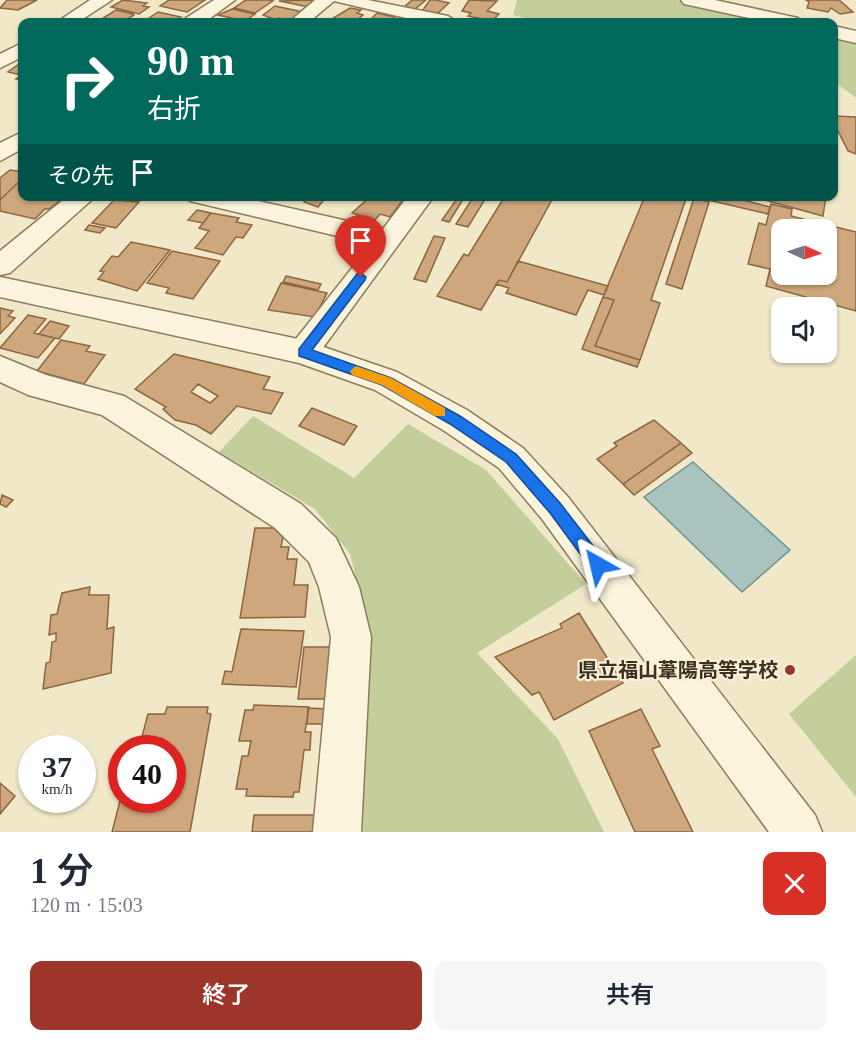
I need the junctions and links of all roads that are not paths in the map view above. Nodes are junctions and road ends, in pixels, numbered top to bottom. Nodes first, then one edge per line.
1 (103, 0) edge
2 (226, 0) edge
3 (326, 0) edge
4 (342, 0) edge
5 (690, 0) edge
6 (73, 18) edge
7 (199, 18) edge
8 (303, 18) edge
9 (421, 18) edge
10 (773, 18) edge
11 (838, 33) edge
12 (856, 37) edge
13 (18, 51) edge
14 (0, 62) edge
15 (18, 142) edge
16 (0, 154) edge
17 (18, 158) edge
18 (78, 201) edge
19 (249, 201) edge
20 (418, 201) edge
21 (389, 239) junction
22 (0, 266) edge
23 (0, 287) edge
24 (303, 352) junction
25 (0, 368) edge
26 (337, 832) edge
27 (798, 832) edge

1 - 6 street
2 - 7 street
3 - 8 street
4 - 9 street
5 - 10 street
11 - 12 street
13 - 14 street
15 - 16 street
16 - 17 street
18 - 22 street
19 - 21 street
20 - 21 street
21 - 24 street
23 - 24 street
24 - 27 street
25 - 26 street

